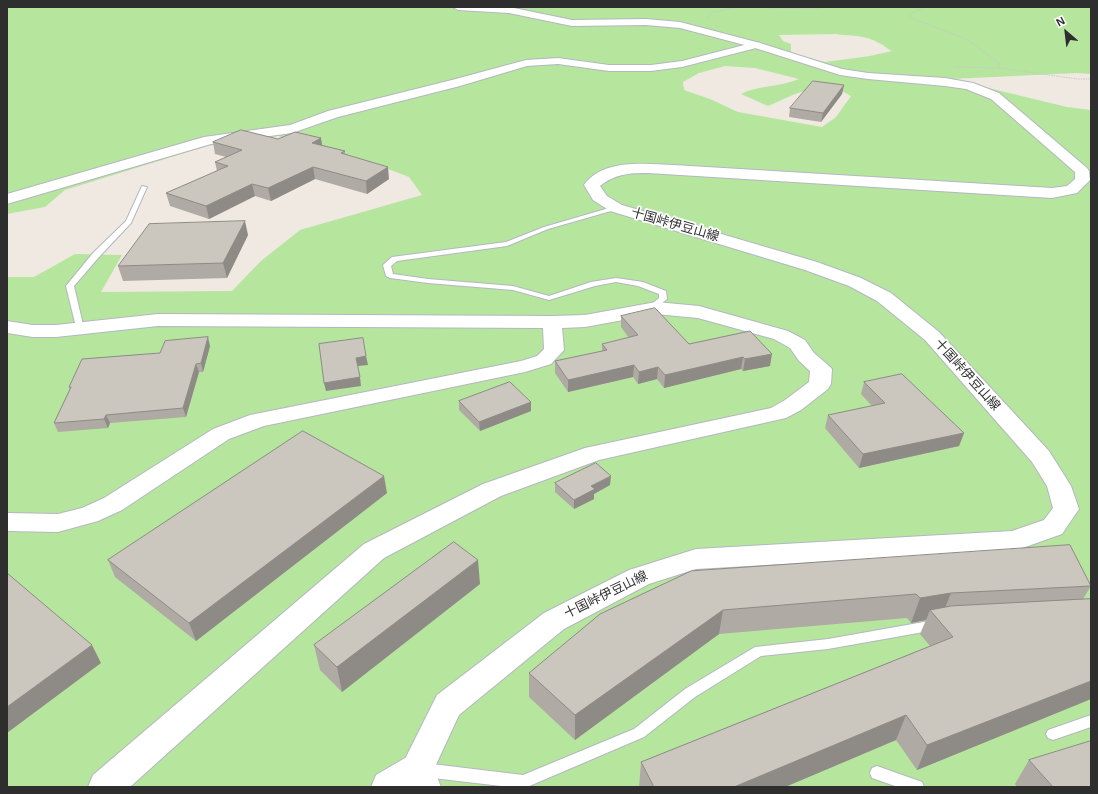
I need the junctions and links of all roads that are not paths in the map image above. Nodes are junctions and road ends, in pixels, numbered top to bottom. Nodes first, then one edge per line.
1 (458, 7) edge
2 (756, 45) junction
3 (144, 187) dead end
4 (7, 198) edge
5 (616, 208) junction
6 (650, 309) junction
7 (552, 322) junction
8 (7, 328) edge
9 (80, 329) junction
10 (7, 522) edge
11 (949, 624) edge
12 (1091, 721) edge
13 (1053, 734) dead end
14 (878, 773) dead end
15 (421, 778) edge
16 (105, 787) edge
17 (388, 787) edge
18 (917, 787) edge

1 - 2 main road, 十国峠伊豆山線
2 - 4 main road
2 - 5 main road, 十国峠伊豆山線
3 - 9 lane
5 - 6 lane
5 - 15 main road, 十国峠伊豆山線
6 - 7 main road
6 - 16 main road
7 - 9 main road
7 - 10 main road
8 - 9 main road
11 - 15 lane
12 - 13 lane
14 - 18 lane
15 - 17 main road

